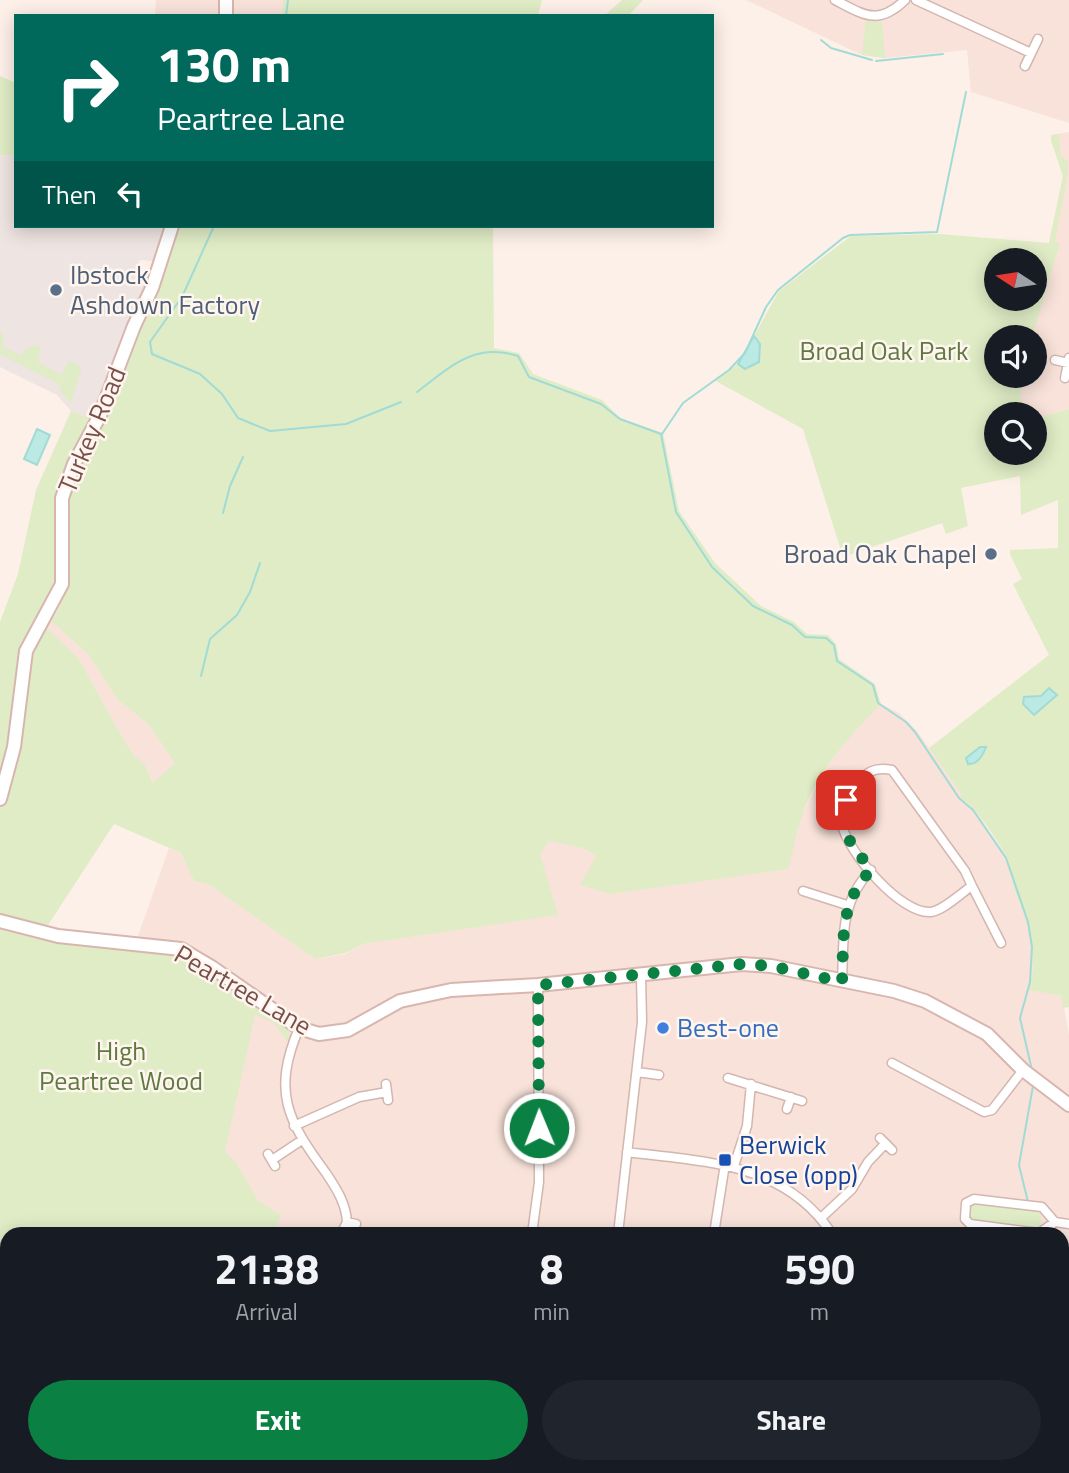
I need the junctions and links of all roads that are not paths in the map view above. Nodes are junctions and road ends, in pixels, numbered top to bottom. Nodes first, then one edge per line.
1 (835, 0) edge
2 (905, 0) edge
3 (916, 0) edge
4 (1038, 39) dead end
5 (1031, 53) junction
6 (1026, 66) dead end
7 (171, 228) edge
8 (1055, 360) dead end
9 (1069, 360) edge
10 (1065, 378) dead end
11 (0, 799) edge
12 (871, 870) junction
13 (972, 886) junction
14 (800, 891) dead end
15 (846, 905) junction
16 (0, 921) edge
17 (1001, 943) dead end
18 (641, 975) junction
19 (842, 982) junction
20 (538, 985) junction
21 (299, 1028) junction
22 (892, 1063) dead end
23 (1023, 1070) junction
24 (637, 1072) junction
25 (663, 1076) dead end
26 (728, 1078) dead end
27 (751, 1084) junction
28 (387, 1092) dead end
29 (791, 1097) junction
30 (802, 1101) dead end
31 (1069, 1105) edge
32 (787, 1109) dead end
33 (294, 1126) junction
34 (302, 1140) junction
35 (886, 1144) dead end
36 (628, 1152) junction
37 (272, 1160) dead end
38 (729, 1165) junction
39 (821, 1217) junction
40 (1055, 1222) junction
41 (1069, 1224) edge
42 (347, 1227) edge
43 (533, 1227) edge
44 (619, 1227) edge
45 (716, 1227) edge
46 (828, 1227) edge
47 (993, 1227) edge
48 (1048, 1227) edge

1 - 2 street
3 - 5 street
4 - 5 street
5 - 6 street
7 - 11 street, Turkey Road
8 - 9 street
9 - 10 street
12 - 13 street
12 - 13 street
12 - 15 street
13 - 17 street
14 - 15 street
15 - 19 street
16 - 21 street, Peartree Lane
18 - 19 street, Peartree Lane
18 - 20 street, Peartree Lane
18 - 24 street
19 - 23 street, Peartree Lane
20 - 21 street, Peartree Lane
20 - 43 street
21 - 33 street
22 - 23 street
23 - 31 street, Peartree Lane
24 - 25 street
24 - 36 street
26 - 27 street
27 - 29 street
27 - 38 street
28 - 33 street
29 - 30 street
29 - 32 street
33 - 34 street
34 - 37 street
34 - 42 street
35 - 39 street
36 - 38 street
36 - 44 street
38 - 39 street
38 - 45 street
39 - 46 street
40 - 41 street
40 - 47 street
40 - 48 street

